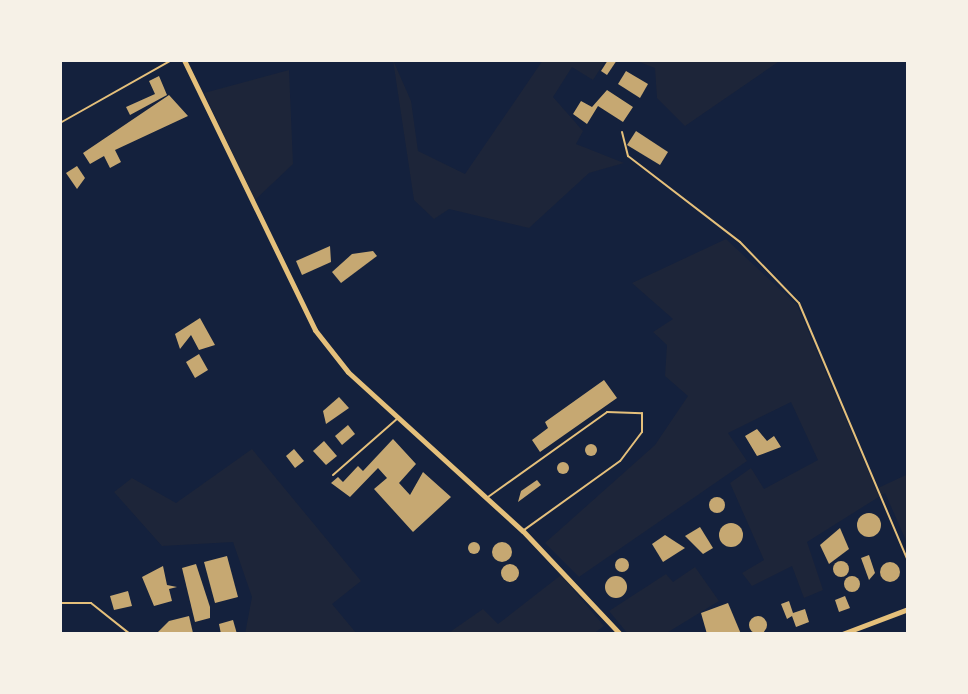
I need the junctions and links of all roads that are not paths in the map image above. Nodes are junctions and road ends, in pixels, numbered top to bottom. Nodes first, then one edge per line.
1 (172, 60) edge
2 (184, 60) edge
3 (60, 123) edge
4 (622, 132) dead end
5 (399, 418) junction
6 (333, 475) dead end
7 (487, 498) junction
8 (523, 531) junction
9 (908, 561) edge
10 (60, 603) edge
11 (908, 609) edge
12 (130, 634) edge
13 (620, 634) edge
14 (844, 634) edge

1 - 3 lane
2 - 5 street
4 - 9 lane
5 - 6 lane
5 - 7 street
7 - 8 street
7 - 8 lane
8 - 13 street
10 - 12 lane
11 - 14 street

